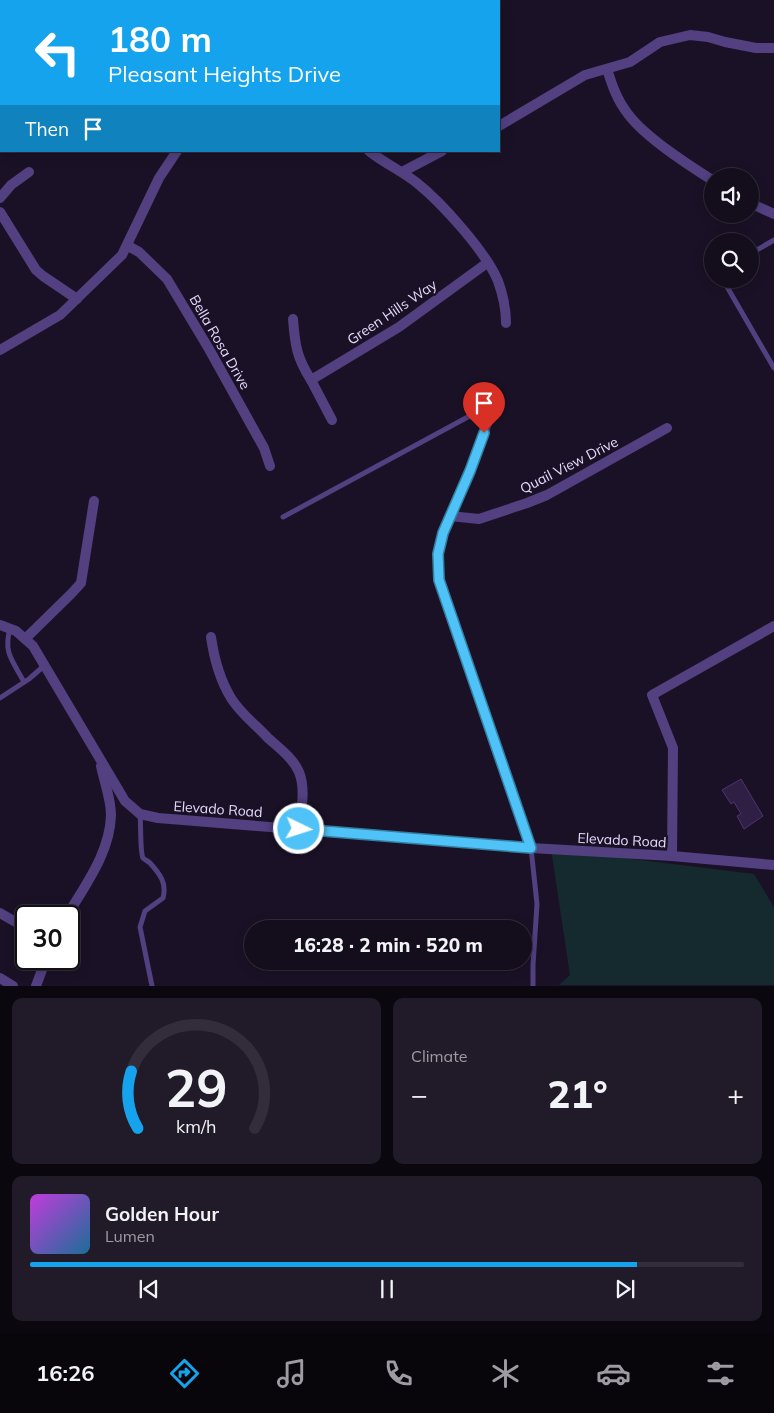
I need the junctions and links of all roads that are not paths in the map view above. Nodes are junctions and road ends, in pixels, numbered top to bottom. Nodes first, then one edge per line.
1 (774, 48) edge
2 (607, 68) junction
3 (500, 125) edge
4 (176, 152) edge
5 (371, 152) edge
6 (440, 152) edge
7 (28, 172) dead end
8 (402, 172) junction
9 (704, 175) edge
10 (0, 198) edge
11 (759, 207) edge
12 (0, 212) edge
13 (774, 214) edge
14 (774, 240) edge
15 (128, 246) junction
16 (759, 249) edge
17 (487, 263) junction
18 (728, 288) edge
19 (77, 299) junction
20 (293, 319) dead end
21 (506, 323) dead end
22 (0, 350) edge
23 (774, 368) edge
24 (311, 380) junction
25 (332, 420) dead end
26 (487, 423) joint
27 (667, 428) dead end
28 (270, 466) dead end
29 (94, 501) dead end
30 (450, 516) junction
31 (283, 517) dead end
32 (774, 626) edge
33 (5, 627) edge
34 (211, 637) dead end
35 (26, 638) junction
36 (45, 665) junction
37 (24, 682) junction
38 (0, 698) edge
39 (100, 757) junction
40 (140, 814) junction
41 (299, 829) junction
42 (531, 848) junction
43 (672, 856) junction
44 (774, 865) edge
45 (73, 905) edge
46 (0, 913) edge
47 (15, 922) edge
48 (42, 970) edge
49 (0, 978) edge
50 (13, 986) edge
51 (36, 986) edge
52 (152, 986) edge
53 (533, 986) edge

1 - 2 street
2 - 3 street
2 - 9 street
4 - 15 street
5 - 8 street
6 - 8 street
7 - 10 street
8 - 17 street
11 - 13 street
12 - 19 street
14 - 16 lane
15 - 19 street
15 - 28 street, Bella Rosa Drive
17 - 21 street
17 - 24 street, Green Hills Way
18 - 23 lane
19 - 22 street
20 - 24 street
24 - 25 street
26 - 30 street
26 - 31 lane
27 - 30 street, Quail View Drive
29 - 35 street
30 - 42 street
32 - 43 street
33 - 35 street
33 - 37 lane
34 - 41 street
35 - 36 street
36 - 37 lane
36 - 39 street
37 - 38 lane
39 - 40 street
39 - 45 street
40 - 41 street, Elevado Road
40 - 52 lane
41 - 42 street, Elevado Road
42 - 43 street, Elevado Road
42 - 53 lane
43 - 44 street, Elevado Road
46 - 47 street
48 - 51 street
49 - 50 street

